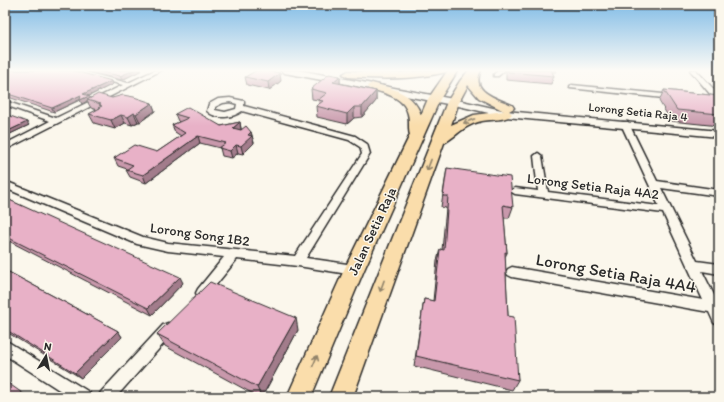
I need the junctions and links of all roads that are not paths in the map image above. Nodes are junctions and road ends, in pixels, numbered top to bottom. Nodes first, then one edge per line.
1 (121, 89) edge
2 (380, 89) edge
3 (392, 89) edge
4 (410, 89) edge
5 (440, 89) edge
6 (462, 89) edge
7 (475, 89) edge
8 (589, 89) edge
9 (710, 89) edge
10 (436, 95) junction
11 (455, 98) junction
12 (680, 98) edge
13 (719, 99) edge
14 (711, 101) edge
15 (719, 102) edge
16 (5, 103) edge
17 (241, 108) dead end
18 (507, 111) junction
19 (56, 121) junction
20 (625, 124) junction
21 (719, 134) edge
22 (416, 138) junction
23 (438, 142) junction
24 (5, 147) edge
25 (538, 156) dead end
26 (5, 184) edge
27 (655, 184) junction
28 (515, 191) dead end
29 (543, 193) junction
30 (719, 193) edge
31 (667, 210) junction
32 (234, 254) junction
33 (298, 261) junction
34 (693, 265) junction
35 (719, 269) edge
36 (354, 270) junction
37 (512, 272) dead end
38 (193, 302) edge
39 (713, 307) junction
40 (178, 319) edge
41 (719, 319) edge
42 (5, 347) edge
43 (84, 397) edge
44 (106, 397) edge
45 (299, 397) edge
46 (341, 397) edge

1 - 19 street
2 - 22 main road
3 - 10 main road
4 - 10 main road
5 - 10 main road, Jalan Setia Raja
6 - 11 main road, Jalan Setia Raja
7 - 18 main road
8 - 12 street
9 - 13 street
10 - 11 main road
10 - 22 main road, Jalan Setia Raja
11 - 18 street, Lorong Setia Raja 4
11 - 23 main road, Jalan Setia Raja
14 - 15 street
16 - 19 street
17 - 33 street
18 - 20 street, Lorong Setia Raja 4
18 -> 23 main road
19 - 24 street
20 - 21 street, Lorong Setia Raja 4
20 - 27 street
22 - 36 main road, Jalan Setia Raja
23 -> 46 main road, Jalan Setia Raja
25 - 29 street
26 - 32 street, Lorong Song 1B2
27 - 30 street
27 - 31 street
28 - 29 street, Lorong Setia Raja 4A2
29 - 31 street, Lorong Setia Raja 4A2
31 - 34 street
32 - 33 street, Lorong Song 1B2
32 - 38 street
33 - 36 street, Lorong Song 1B2
34 - 35 street
34 - 39 street
45 -> 36 main road, Jalan Setia Raja
37 - 39 street, Lorong Setia Raja 4A4
39 - 41 street
40 - 44 street
42 - 43 street

